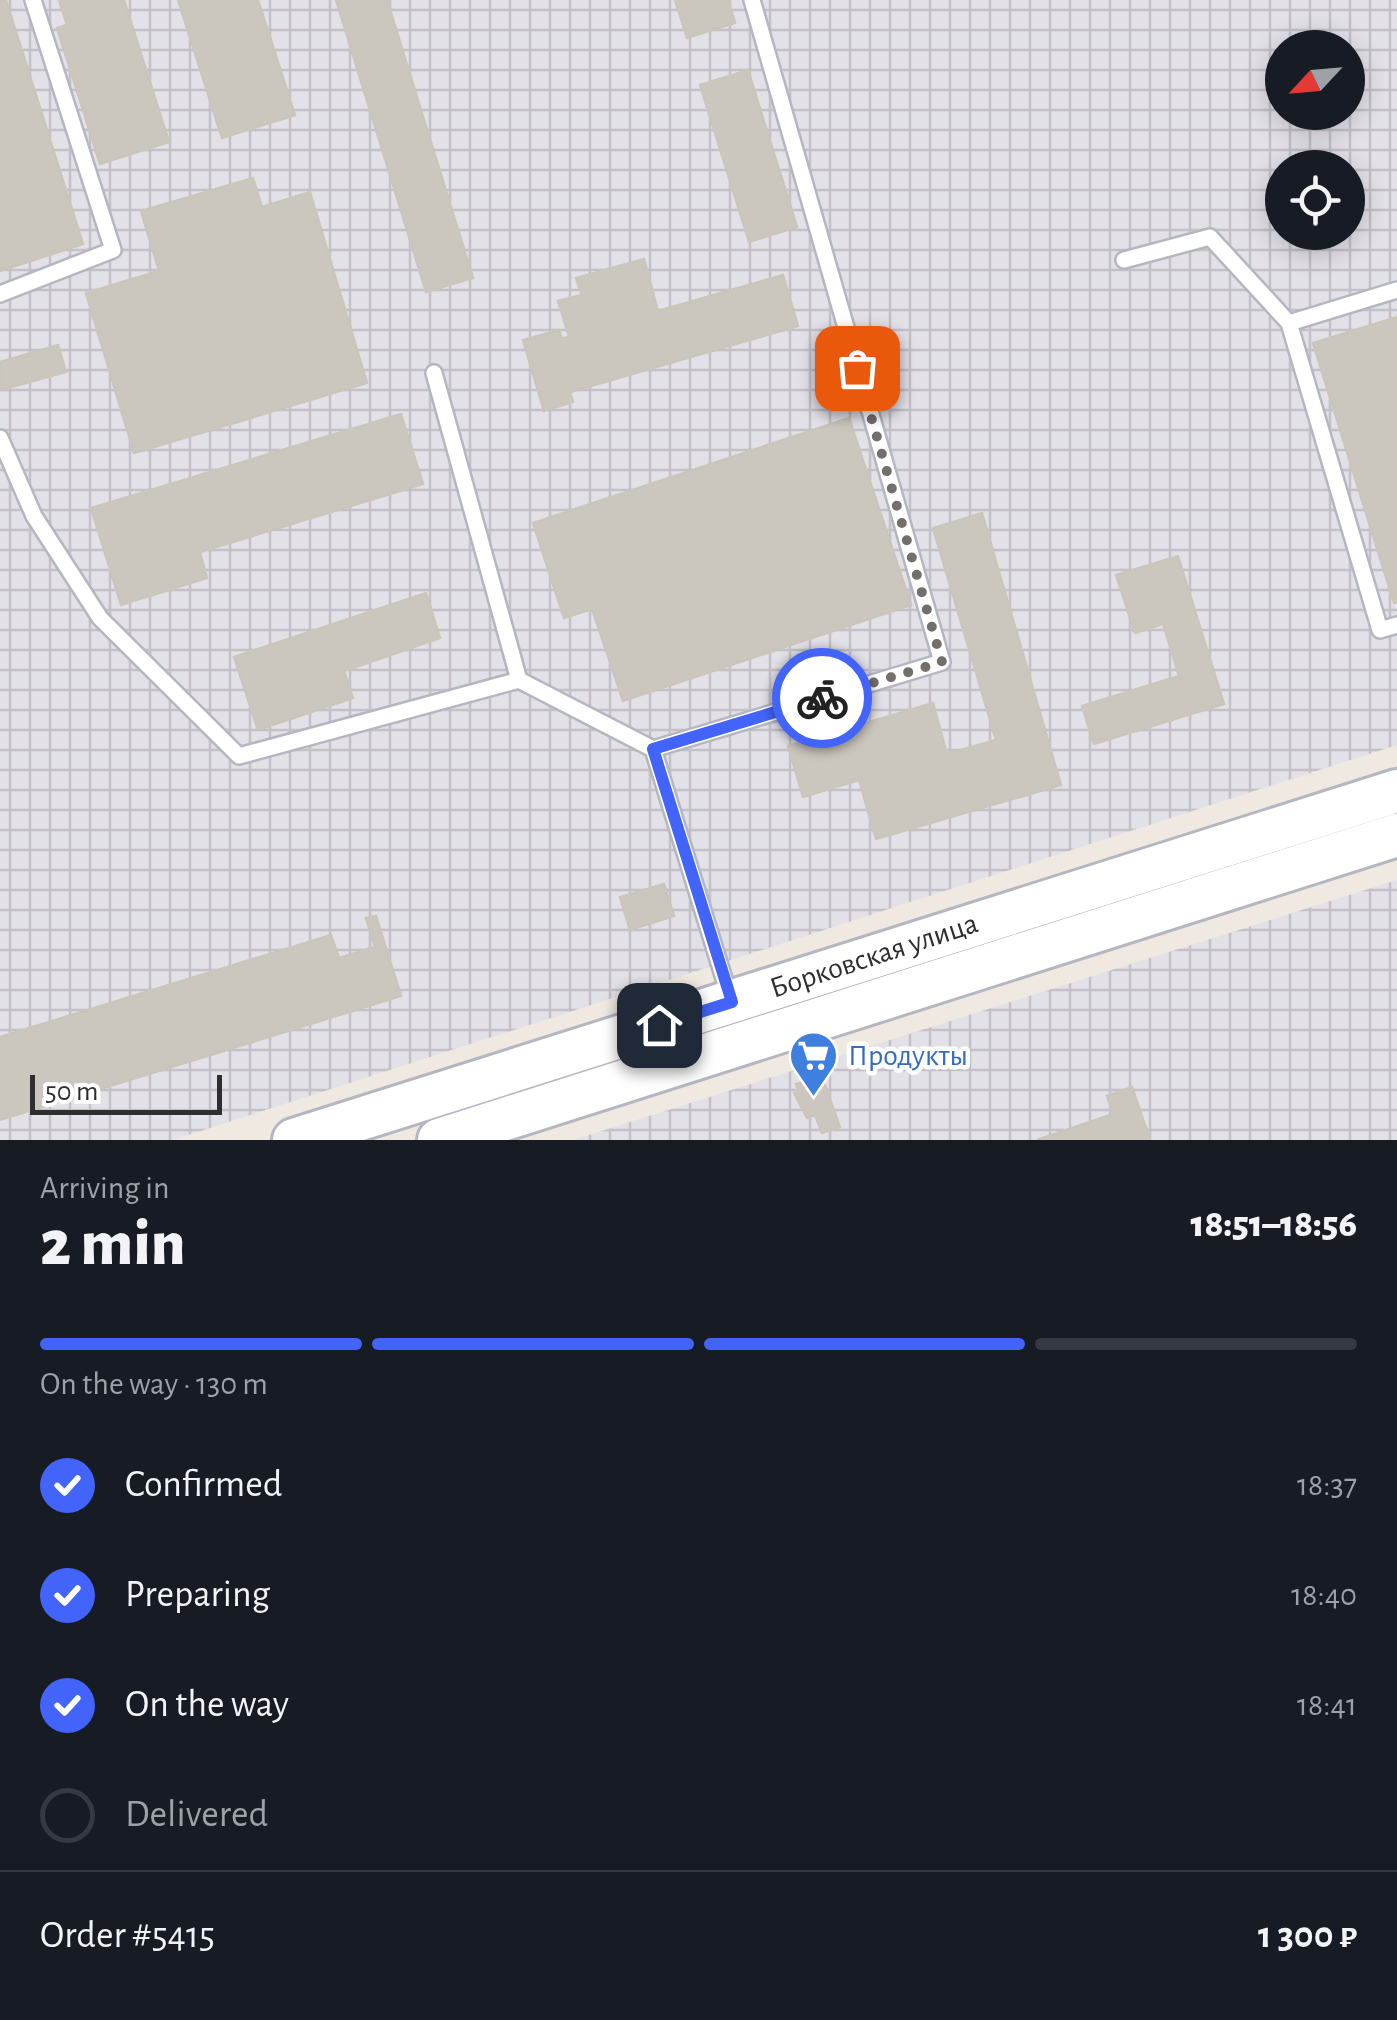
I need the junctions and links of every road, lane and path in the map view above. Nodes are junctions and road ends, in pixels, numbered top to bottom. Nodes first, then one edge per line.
1 (33, 0) edge
2 (752, 0) edge
3 (1124, 260) dead end
4 (1397, 290) edge
5 (0, 294) edge
6 (1289, 322) junction
7 (434, 373) dead end
8 (0, 438) edge
9 (1397, 625) edge
10 (519, 680) junction
11 (653, 749) junction
12 (1397, 791) edge
13 (1397, 835) edge
14 (732, 1002) junction
15 (294, 1140) edge
16 (438, 1140) edge

1 - 5 lane
2 - 11 lane
3 - 6 lane
4 - 6 lane
6 - 9 lane
7 - 10 lane
8 - 10 lane
10 - 11 lane
11 - 14 lane
12 - 14 main road, Борковская улица
13 - 16 main road, Борковская улица
14 - 15 main road, Борковская улица

